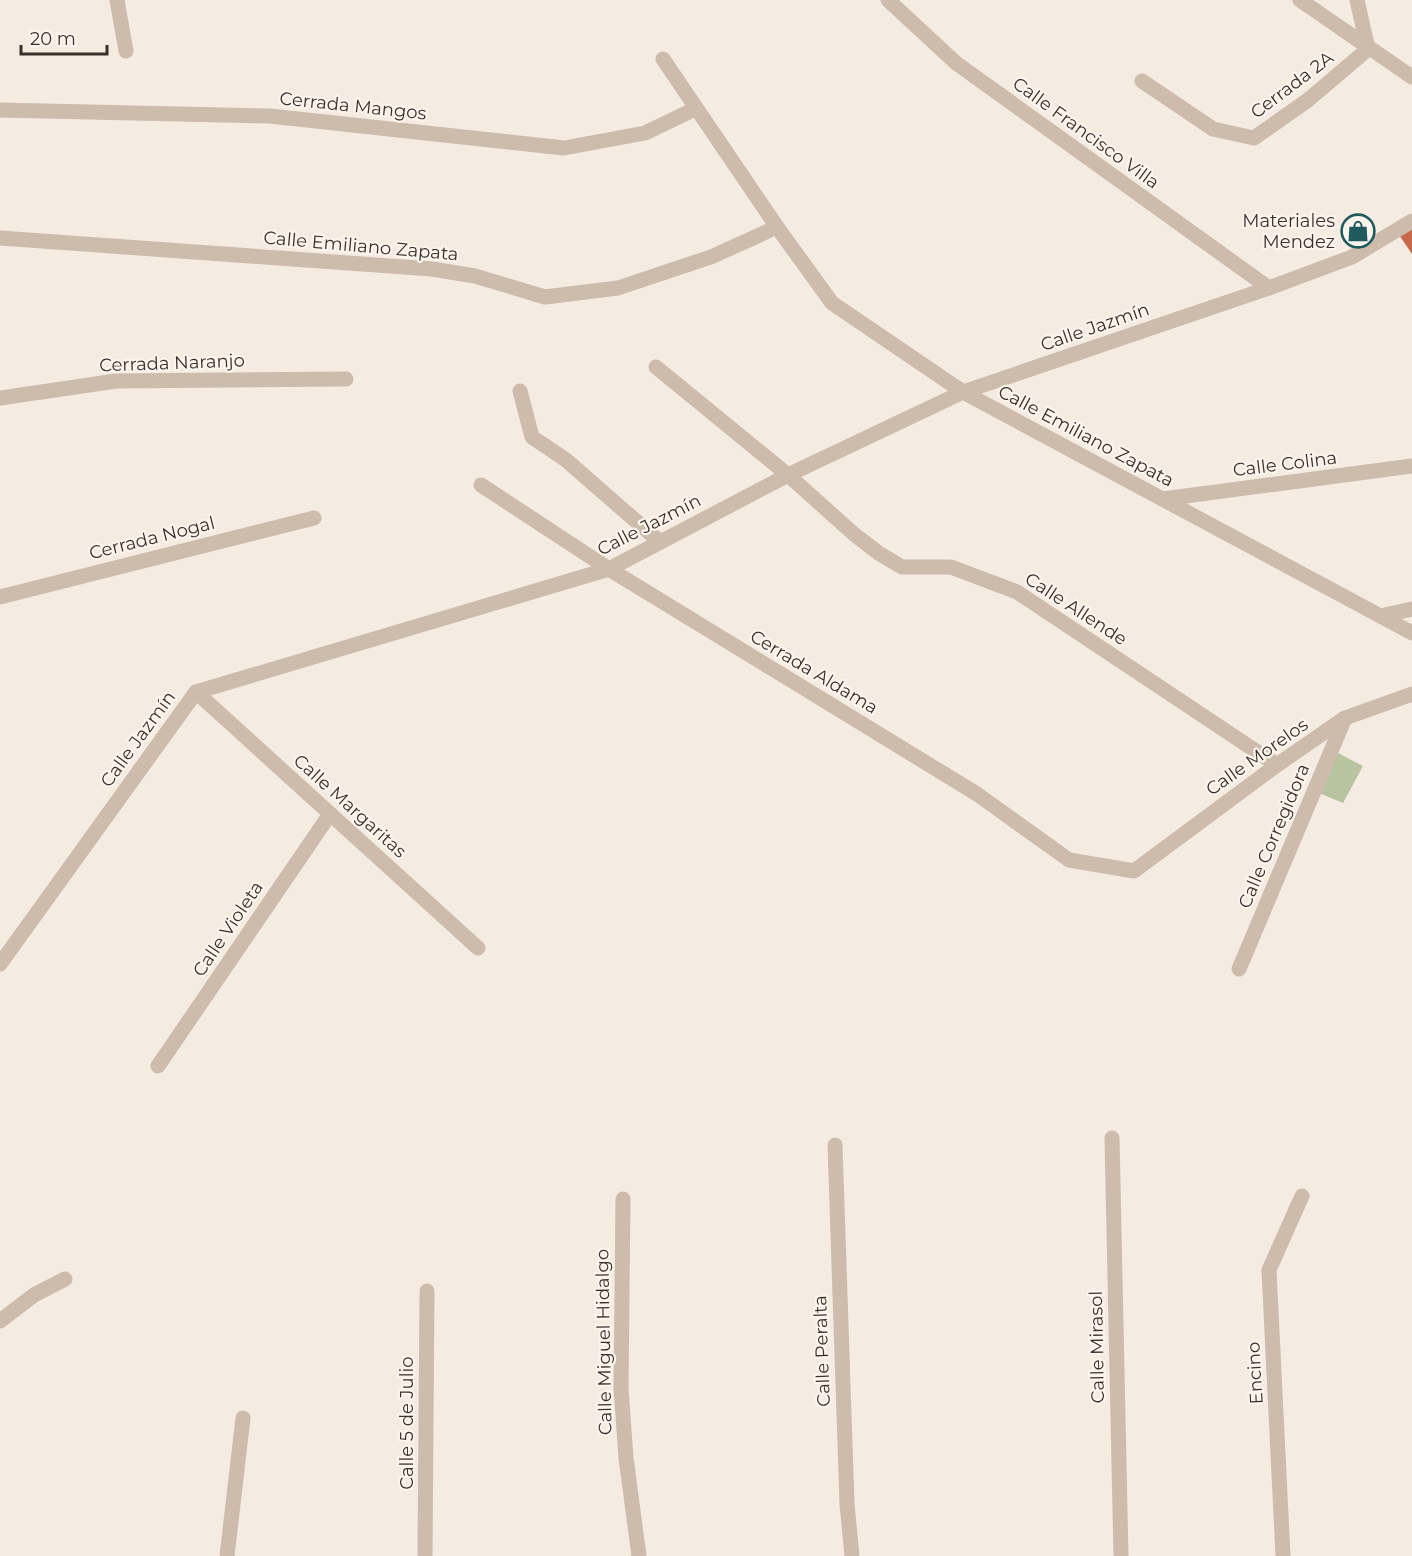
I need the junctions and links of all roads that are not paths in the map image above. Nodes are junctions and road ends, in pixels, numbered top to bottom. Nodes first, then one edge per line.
1 (117, 0) edge
2 (888, 0) edge
3 (1300, 0) edge
4 (1357, 0) edge
5 (1368, 49) junction
6 (126, 51) dead end
7 (663, 58) dead end
8 (1412, 77) edge
9 (1142, 81) dead end
10 (0, 94) edge
11 (695, 109) junction
12 (1, 110) edge
13 (1412, 221) edge
14 (777, 227) junction
15 (0, 238) edge
16 (1269, 288) junction
17 (656, 368) dead end
18 (346, 379) dead end
19 (520, 392) dead end
20 (963, 392) junction
21 (0, 398) edge
22 (1412, 466) edge
23 (788, 475) junction
24 (481, 485) dead end
25 (1163, 499) junction
26 (314, 518) dead end
27 (660, 542) junction
28 (609, 569) junction
29 (0, 597) edge
30 (1412, 609) edge
31 (1380, 616) junction
32 (1412, 633) edge
33 (196, 692) junction
34 (1412, 694) edge
35 (1345, 718) junction
36 (1277, 765) junction
37 (330, 814) junction
38 (1134, 871) joint
39 (478, 948) dead end
40 (0, 964) edge
41 (1239, 969) dead end
42 (158, 1066) dead end
43 (1112, 1138) dead end
44 (836, 1145) dead end
45 (1302, 1196) dead end
46 (623, 1199) dead end
47 (65, 1279) dead end
48 (427, 1291) dead end
49 (0, 1321) edge
50 (243, 1419) dead end
51 (227, 1556) edge
52 (425, 1556) edge
53 (639, 1556) edge
54 (852, 1556) edge
55 (1121, 1556) edge
56 (1283, 1556) edge

1 - 6 street
2 - 16 street, Calle Francisco Villa
3 - 5 street
4 - 5 street
5 - 8 street
5 - 9 street, Cerrada 2A
7 - 11 street, Calle Emiliano Zapata
10 - 12 street
11 - 12 street, Cerrada Mangos
11 - 14 street, Calle Emiliano Zapata
13 - 16 street, Calle Jazmín
14 - 15 street, Calle Emiliano Zapata
14 - 20 street, Calle Emiliano Zapata
16 - 20 street, Calle Jazmín
17 - 23 street, Calle Allende
18 - 21 street, Cerrada Naranjo
19 - 27 street
20 - 23 street, Calle Jazmín
20 - 25 street, Calle Emiliano Zapata
22 - 25 street, Calle Colina
23 - 27 street, Calle Jazmín
23 - 36 street, Calle Allende
24 - 28 street, Cerrada Aldama
25 - 31 street, Calle Emiliano Zapata
26 - 29 street, Cerrada Nogal
27 - 28 street, Calle Jazmín
28 - 33 street, Calle Jazmín
28 - 38 street, Cerrada Aldama
30 - 31 street
31 - 32 street, Calle Emiliano Zapata
33 - 37 street, Calle Margaritas
33 - 40 street, Calle Jazmín
34 - 35 street, Calle Morelos
35 - 36 street, Calle Morelos
35 - 41 street, Calle Corregidora
36 - 38 street, Calle Morelos
37 - 39 street, Calle Margaritas
37 - 42 street, Calle Violeta
43 - 55 street, Calle Mirasol
44 - 54 street, Calle Peralta
45 - 56 street, Encino
46 - 53 street, Calle Miguel Hidalgo
47 - 49 street
48 - 52 street, Calle 5 de Julio
50 - 51 street

